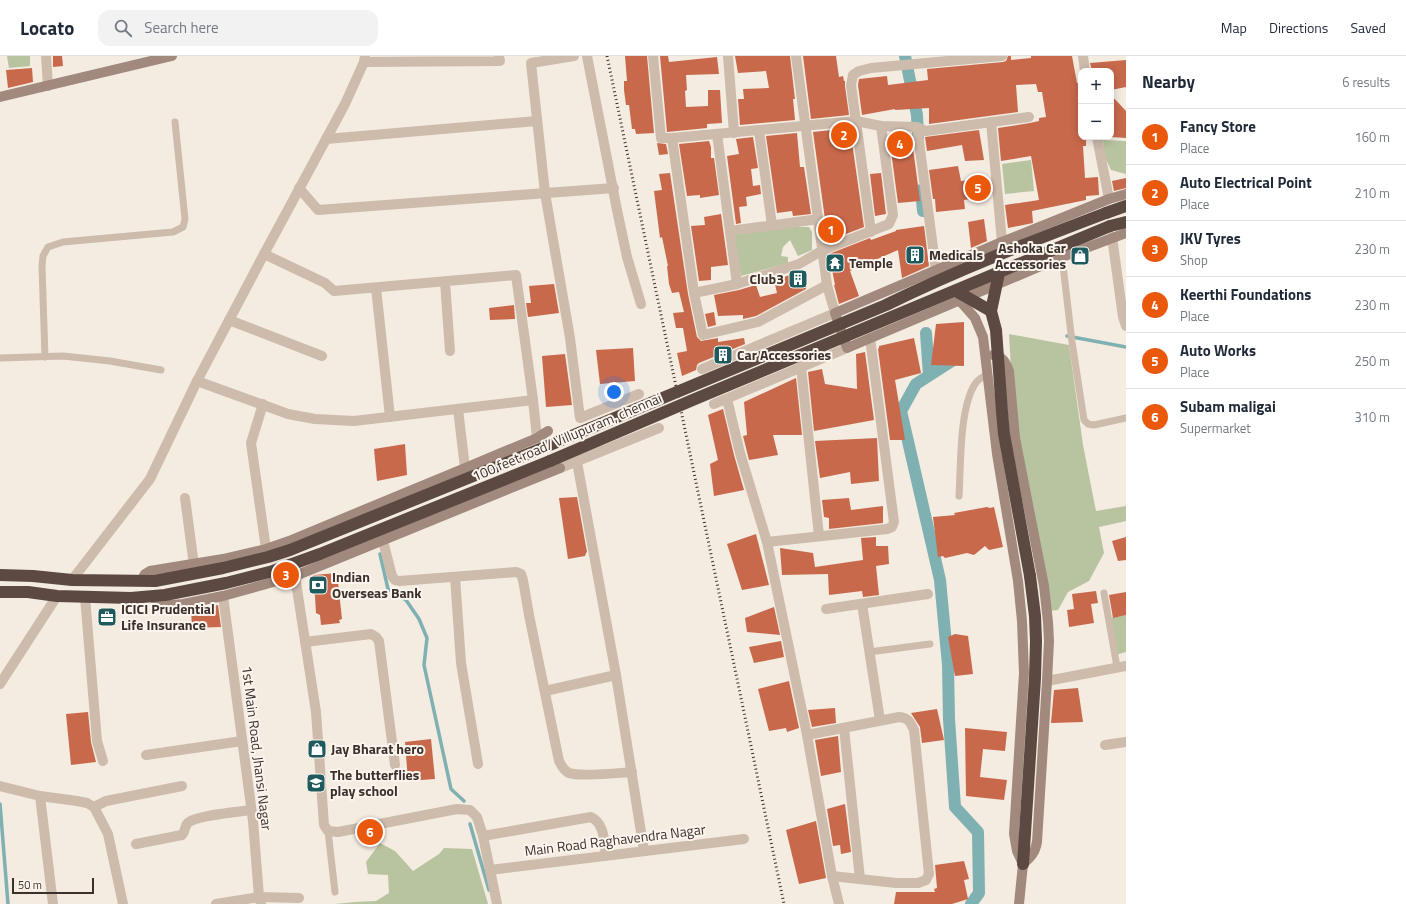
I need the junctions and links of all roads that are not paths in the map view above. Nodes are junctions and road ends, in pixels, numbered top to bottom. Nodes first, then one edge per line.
1 (46, 56) edge
2 (500, 56) edge
3 (568, 56) edge
4 (587, 56) edge
5 (653, 56) edge
6 (728, 56) edge
7 (796, 56) edge
8 (1002, 56) edge
9 (1083, 56) edge
10 (167, 57) edge
11 (365, 59) edge
12 (1085, 68) edge
13 (48, 86) junction
14 (0, 97) edge
15 (1029, 117) dead end
16 (537, 121) junction
17 (856, 121) junction
18 (175, 122) dead end
19 (991, 122) junction
20 (806, 126) junction
21 (881, 126) junction
22 (917, 127) junction
23 (759, 131) junction
24 (734, 133) junction
25 (717, 134) junction
26 (326, 138) junction
27 (672, 138) junction
28 (1098, 140) edge
29 (299, 188) junction
30 (614, 188) junction
31 (546, 193) junction
32 (1126, 194) edge
33 (1109, 199) junction
34 (1126, 206) edge
35 (1102, 208) junction
36 (818, 219) junction
37 (1126, 222) edge
38 (772, 225) junction
39 (730, 231) junction
40 (871, 232) junction
41 (1126, 233) edge
42 (1110, 234) junction
43 (1002, 242) junction
44 (823, 250) junction
45 (264, 254) junction
46 (1062, 258) junction
47 (936, 270) junction
48 (999, 273) junction
49 (445, 282) junction
50 (737, 284) junction
51 (827, 285) junction
52 (376, 288) junction
53 (694, 293) junction
54 (958, 296) junction
55 (641, 304) dead end
56 (991, 311) junction
57 (835, 313) junction
58 (229, 320) junction
59 (1126, 326) edge
60 (870, 338) junction
61 (847, 348) junction
62 (450, 351) dead end
63 (322, 356) dead end
64 (986, 356) junction
65 (45, 357) junction
66 (0, 358) edge
67 (801, 367) junction
68 (702, 369) dead end
69 (161, 370) dead end
70 (987, 375) junction
71 (197, 381) junction
72 (639, 394) dead end
73 (727, 399) junction
74 (533, 400) junction
75 (263, 404) junction
76 (714, 404) dead end
77 (458, 409) junction
78 (390, 417) junction
79 (1126, 418) edge
80 (659, 428) dead end
81 (548, 431) dead end
82 (537, 438) junction
83 (577, 462) junction
84 (465, 468) junction
85 (959, 496) dead end
86 (186, 498) dead end
87 (1033, 525) junction
88 (1009, 529) junction
89 (819, 536) junction
90 (383, 541) junction
91 (767, 542) junction
92 (266, 549) junction
93 (194, 564) junction
94 (0, 575) edge
95 (296, 576) junction
96 (455, 577) junction
97 (72, 580) junction
98 (141, 581) junction
99 (0, 592) edge
100 (1104, 593) dead end
101 (928, 594) dead end
102 (57, 596) junction
103 (223, 596) junction
104 (85, 597) junction
105 (151, 597) junction
106 (862, 604) junction
107 (826, 609) dead end
108 (305, 642) junction
109 (930, 644) dead end
110 (869, 652) junction
111 (1122, 667) edge
112 (616, 675) junction
113 (1047, 681) junction
114 (0, 683) edge
115 (545, 691) junction
116 (880, 720) junction
117 (844, 728) junction
118 (807, 735) junction
119 (242, 741) junction
120 (1126, 742) edge
121 (1105, 745) dead end
122 (146, 755) dead end
123 (103, 761) dead end
124 (478, 764) dead end
125 (395, 765) dead end
126 (632, 772) junction
127 (0, 786) edge
128 (182, 786) dead end
129 (40, 796) junction
130 (94, 807) junction
131 (251, 810) junction
132 (328, 831) junction
133 (483, 836) junction
134 (744, 839) dead end
135 (136, 844) dead end
136 (644, 851) junction
137 (606, 855) junction
138 (1024, 864) junction
139 (490, 870) junction
140 (832, 876) junction
141 (860, 879) junction
142 (335, 892) dead end
143 (299, 898) dead end
144 (260, 900) edge
145 (53, 904) edge
146 (124, 904) edge
147 (216, 904) edge
148 (497, 904) edge
149 (838, 904) edge
150 (1019, 904) edge

1 - 13 street
2 - 11 street
3 - 16 street
4 - 30 street
5 - 27 street
6 - 24 street
7 - 20 street
8 - 17 street
9 - 12 street
10 - 13 street
11 - 26 street
13 - 14 street
15 - 19 street
16 - 26 street
16 - 31 street
17 - 20 street
17 - 21 street
17 - 40 street
18 - 65 lane
19 - 22 street
19 - 43 street
20 - 23 street
20 - 36 street
21 - 22 street
21 - 40 street
22 - 47 street
23 - 24 street
23 - 38 street
24 - 25 street
25 - 27 street
25 - 39 street
26 - 29 street
27 - 53 street
28 - 33 street
29 - 31 street
29 - 45 street
30 - 31 street
30 - 55 street
31 - 72 street
32 - 33 street
33 - 35 street
34 - 35 highway, 100 feet road/ Villupuram, chennai
35 - 42 street
35 - 43 street
35 - 98 highway, 100 feet road/ Villupuram, chennai, bridge
36 - 38 street
36 - 44 street
37 - 42 highway, 100 feet road/ Villupuram, chennai
38 - 39 street
39 - 50 street
40 - 44 street
41 - 42 street
42 - 46 street
42 - 48 highway, 100 feet road/ Villupuram, chennai, bridge
42 - 59 street
43 - 47 street
44 - 50 street
44 - 51 street
45 - 52 street
45 - 58 street
46 - 54 street
46 - 79 lane
47 - 57 street
48 - 54 highway, 100 feet road/ Villupuram, chennai, bridge
48 - 56 highway, bridge
49 - 52 street
49 - 62 street
49 - 74 street
50 - 53 street
51 - 53 street
51 - 57 street
52 - 78 street
54 - 56 highway, bridge
54 - 60 street
54 - 64 street
54 - 105 highway, 100 feet road/ Villupuram, chennai, bridge
56 - 138 highway, bridge
57 - 61 street
57 - 68 street
58 - 63 street
58 - 71 street
60 - 61 street
60 - 89 street
61 - 67 street
64 - 70 street
64 - 87 street
65 - 66 lane
65 - 69 lane
67 - 73 street
67 - 89 street
70 - 85 lane
70 - 88 street
71 - 75 street
71 - 97 street
73 - 76 street
73 - 91 street
74 - 77 street
74 - 82 street
75 - 78 street
75 - 92 street
77 - 78 street
77 - 84 street
80 - 83 street
81 - 82 street
82 - 84 street
83 - 90 street
83 - 112 street
84 - 92 street
86 - 93 street
87 - 88 street
87 - 113 street
88 - 138 street
89 - 91 street
90 - 95 street
90 - 96 street
91 - 118 street
92 - 93 street
93 - 98 street
94 - 97 highway, 100 feet road/ Villupuram, chennai
95 - 103 street
95 - 108 street
96 - 115 street
96 - 124 street
97 - 98 highway, 100 feet road/ Villupuram, chennai
99 - 102 highway, 100 feet road/ Villupuram, chennai
100 - 111 lane
101 - 106 street
102 - 104 highway, 100 feet road/ Villupuram, chennai
102 - 114 street
103 - 105 street
103 - 119 street, 1st Main Road, Jhansi Nagar
104 - 105 highway, 100 feet road/ Villupuram, chennai
104 - 123 street
106 - 107 street
106 - 110 street
108 - 125 street
108 - 132 street
109 - 110 lane
110 - 116 street
111 - 113 street
112 - 115 street
112 - 126 street
113 - 138 street
115 - 126 street
116 - 117 street
116 - 141 street
117 - 118 street
117 - 141 street
118 - 140 street
119 - 122 street
119 - 131 street, 1st Main Road, Jhansi Nagar
120 - 121 street
126 - 136 street
127 - 129 street
128 - 130 street
129 - 130 street
129 - 145 street
130 - 146 street
131 - 135 street
131 - 144 street, 1st Main Road, Jhansi Nagar
132 - 133 street
132 - 142 lane
133 - 137 street
133 - 139 street
134 - 136 street, Main Road Raghavendra Nagar
136 - 137 street, Main Road Raghavendra Nagar
137 - 139 street, Main Road Raghavendra Nagar
138 - 150 street
139 - 148 street
140 - 141 street
140 - 149 street
143 - 144 street
144 - 147 street

